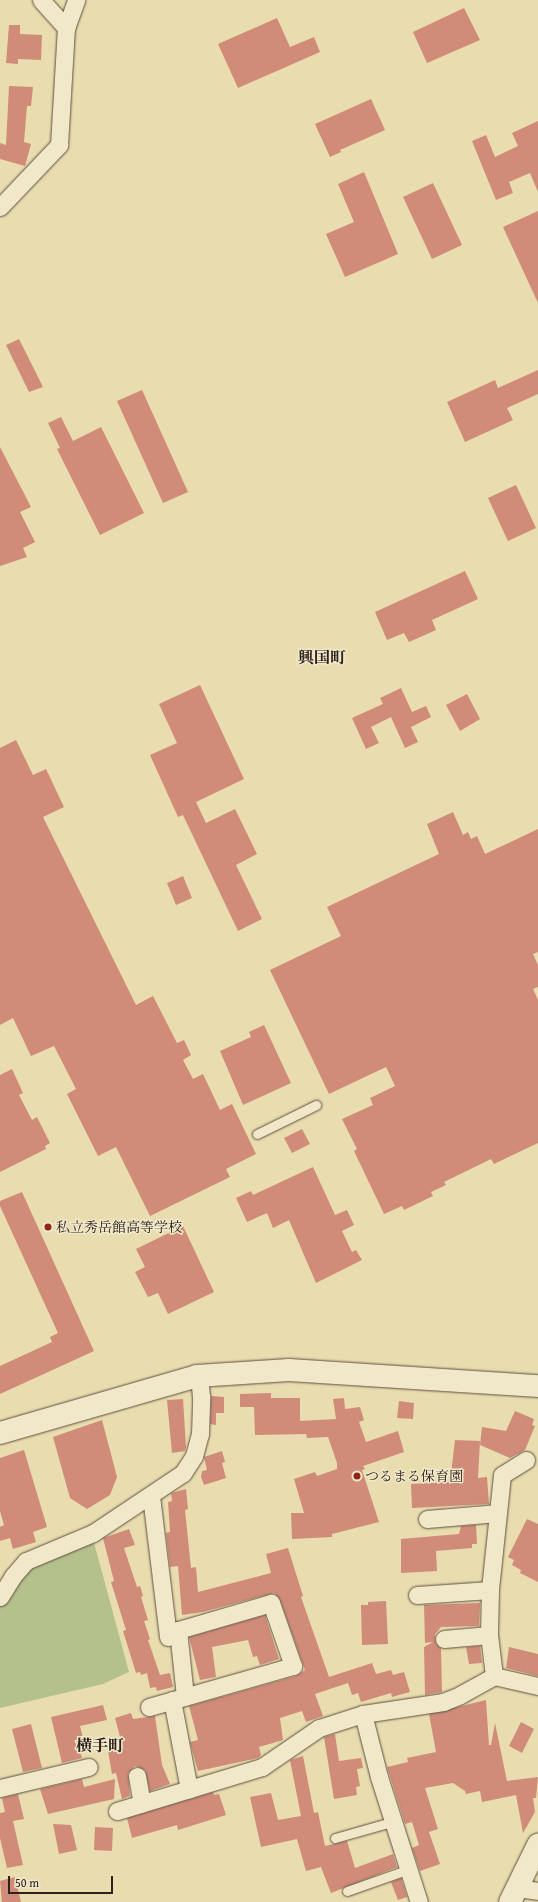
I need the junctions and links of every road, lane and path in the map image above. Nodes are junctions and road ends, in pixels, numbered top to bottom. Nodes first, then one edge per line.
1 (41, 0) edge
2 (76, 0) edge
3 (66, 28) junction
4 (0, 207) edge
5 (316, 1105) dead end
6 (257, 1134) dead end
7 (199, 1376) junction
8 (538, 1386) edge
9 (0, 1433) edge
10 (526, 1460) dead end
11 (151, 1496) junction
12 (498, 1513) junction
13 (427, 1519) dead end
14 (490, 1590) junction
15 (417, 1595) dead end
16 (0, 1597) edge
17 (489, 1635) junction
18 (168, 1637) dead end
19 (444, 1639) dead end
20 (494, 1676) junction
21 (538, 1686) edge
22 (179, 1698) junction
23 (149, 1707) dead end
24 (363, 1714) junction
25 (89, 1767) dead end
26 (137, 1776) dead end
27 (0, 1788) edge
28 (188, 1789) junction
29 (142, 1804) junction
30 (117, 1811) dead end
31 (395, 1821) junction
32 (335, 1838) dead end
33 (538, 1845) edge
34 (409, 1869) junction
35 (347, 1891) dead end
36 (538, 1891) edge
37 (513, 1895) edge
38 (419, 1902) edge

1 - 3 street
2 - 3 street
3 - 4 street
5 - 6 lane
7 - 8 street
7 - 9 street
7 - 11 street
10 - 12 street
11 - 16 street
11 - 18 street
12 - 13 street
12 - 14 street
14 - 15 street
14 - 17 street
17 - 19 street
17 - 20 street
20 - 21 street
20 - 24 street
22 - 22 street
22 - 23 street
22 - 28 street
24 - 28 street
24 - 31 street
25 - 27 street
26 - 29 street
28 - 29 street
29 - 30 street
31 - 32 lane
31 - 34 street
33 - 37 street
34 - 35 lane
34 - 38 street
36 - 37 street

